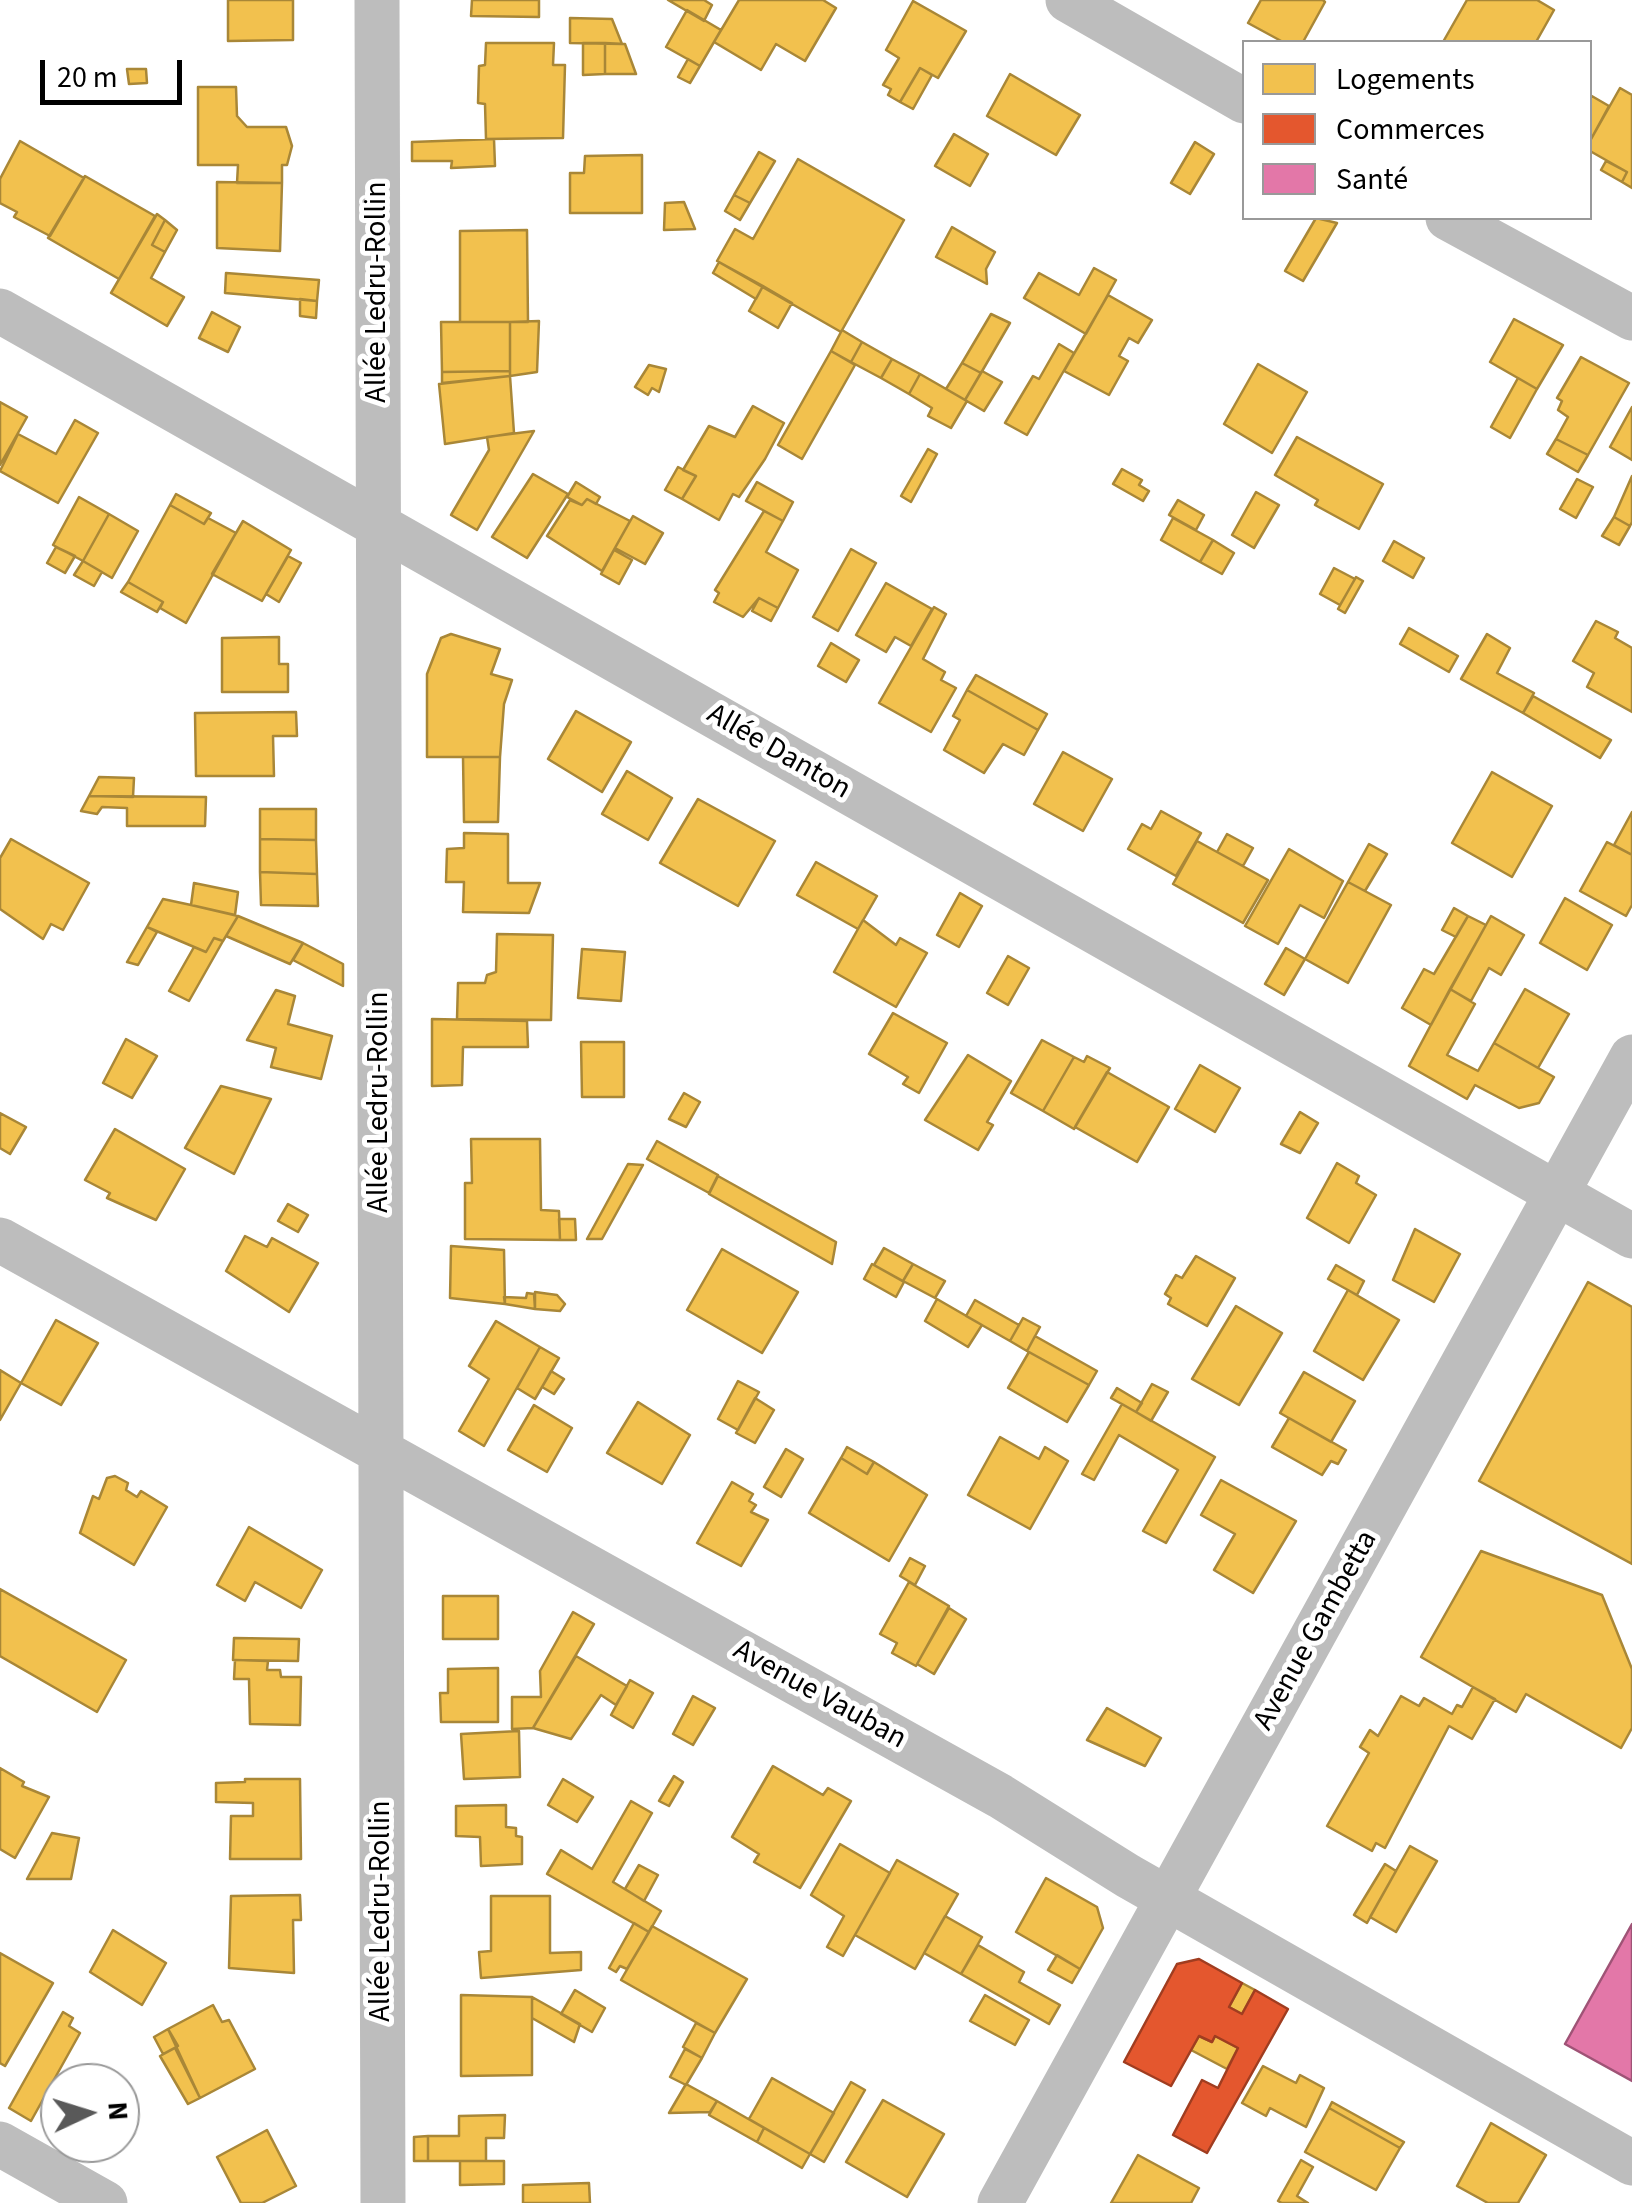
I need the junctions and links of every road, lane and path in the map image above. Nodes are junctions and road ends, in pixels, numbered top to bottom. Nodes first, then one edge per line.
1 (378, 0) edge
2 (1068, 0) edge
3 (1242, 100) edge
4 (1452, 220) edge
5 (0, 311) edge
6 (1632, 318) edge
7 (378, 525) junction
8 (1632, 1057) edge
9 (1558, 1194) junction
10 (1632, 1236) edge
11 (0, 1240) edge
12 (381, 1453) junction
13 (1169, 1900) junction
14 (0, 2144) edge
15 (1632, 2164) edge
16 (105, 2203) edge
17 (383, 2203) edge
18 (1000, 2203) edge

1 - 7 street, Allée Ledru-Rollin
2 - 3 street
4 - 6 street
5 - 7 street, Allée Danton
7 - 9 street, Allée Danton
7 - 12 street, Allée Ledru-Rollin
8 - 9 street, Avenue Gambetta
9 - 10 street, Allée Danton
9 - 13 street, Avenue Gambetta
11 - 12 street, Avenue Vauban
12 - 13 street, Avenue Vauban
12 - 17 street, Allée Ledru-Rollin
13 - 15 street, Avenue Vauban
13 - 18 street, Avenue Gambetta
14 - 16 street

